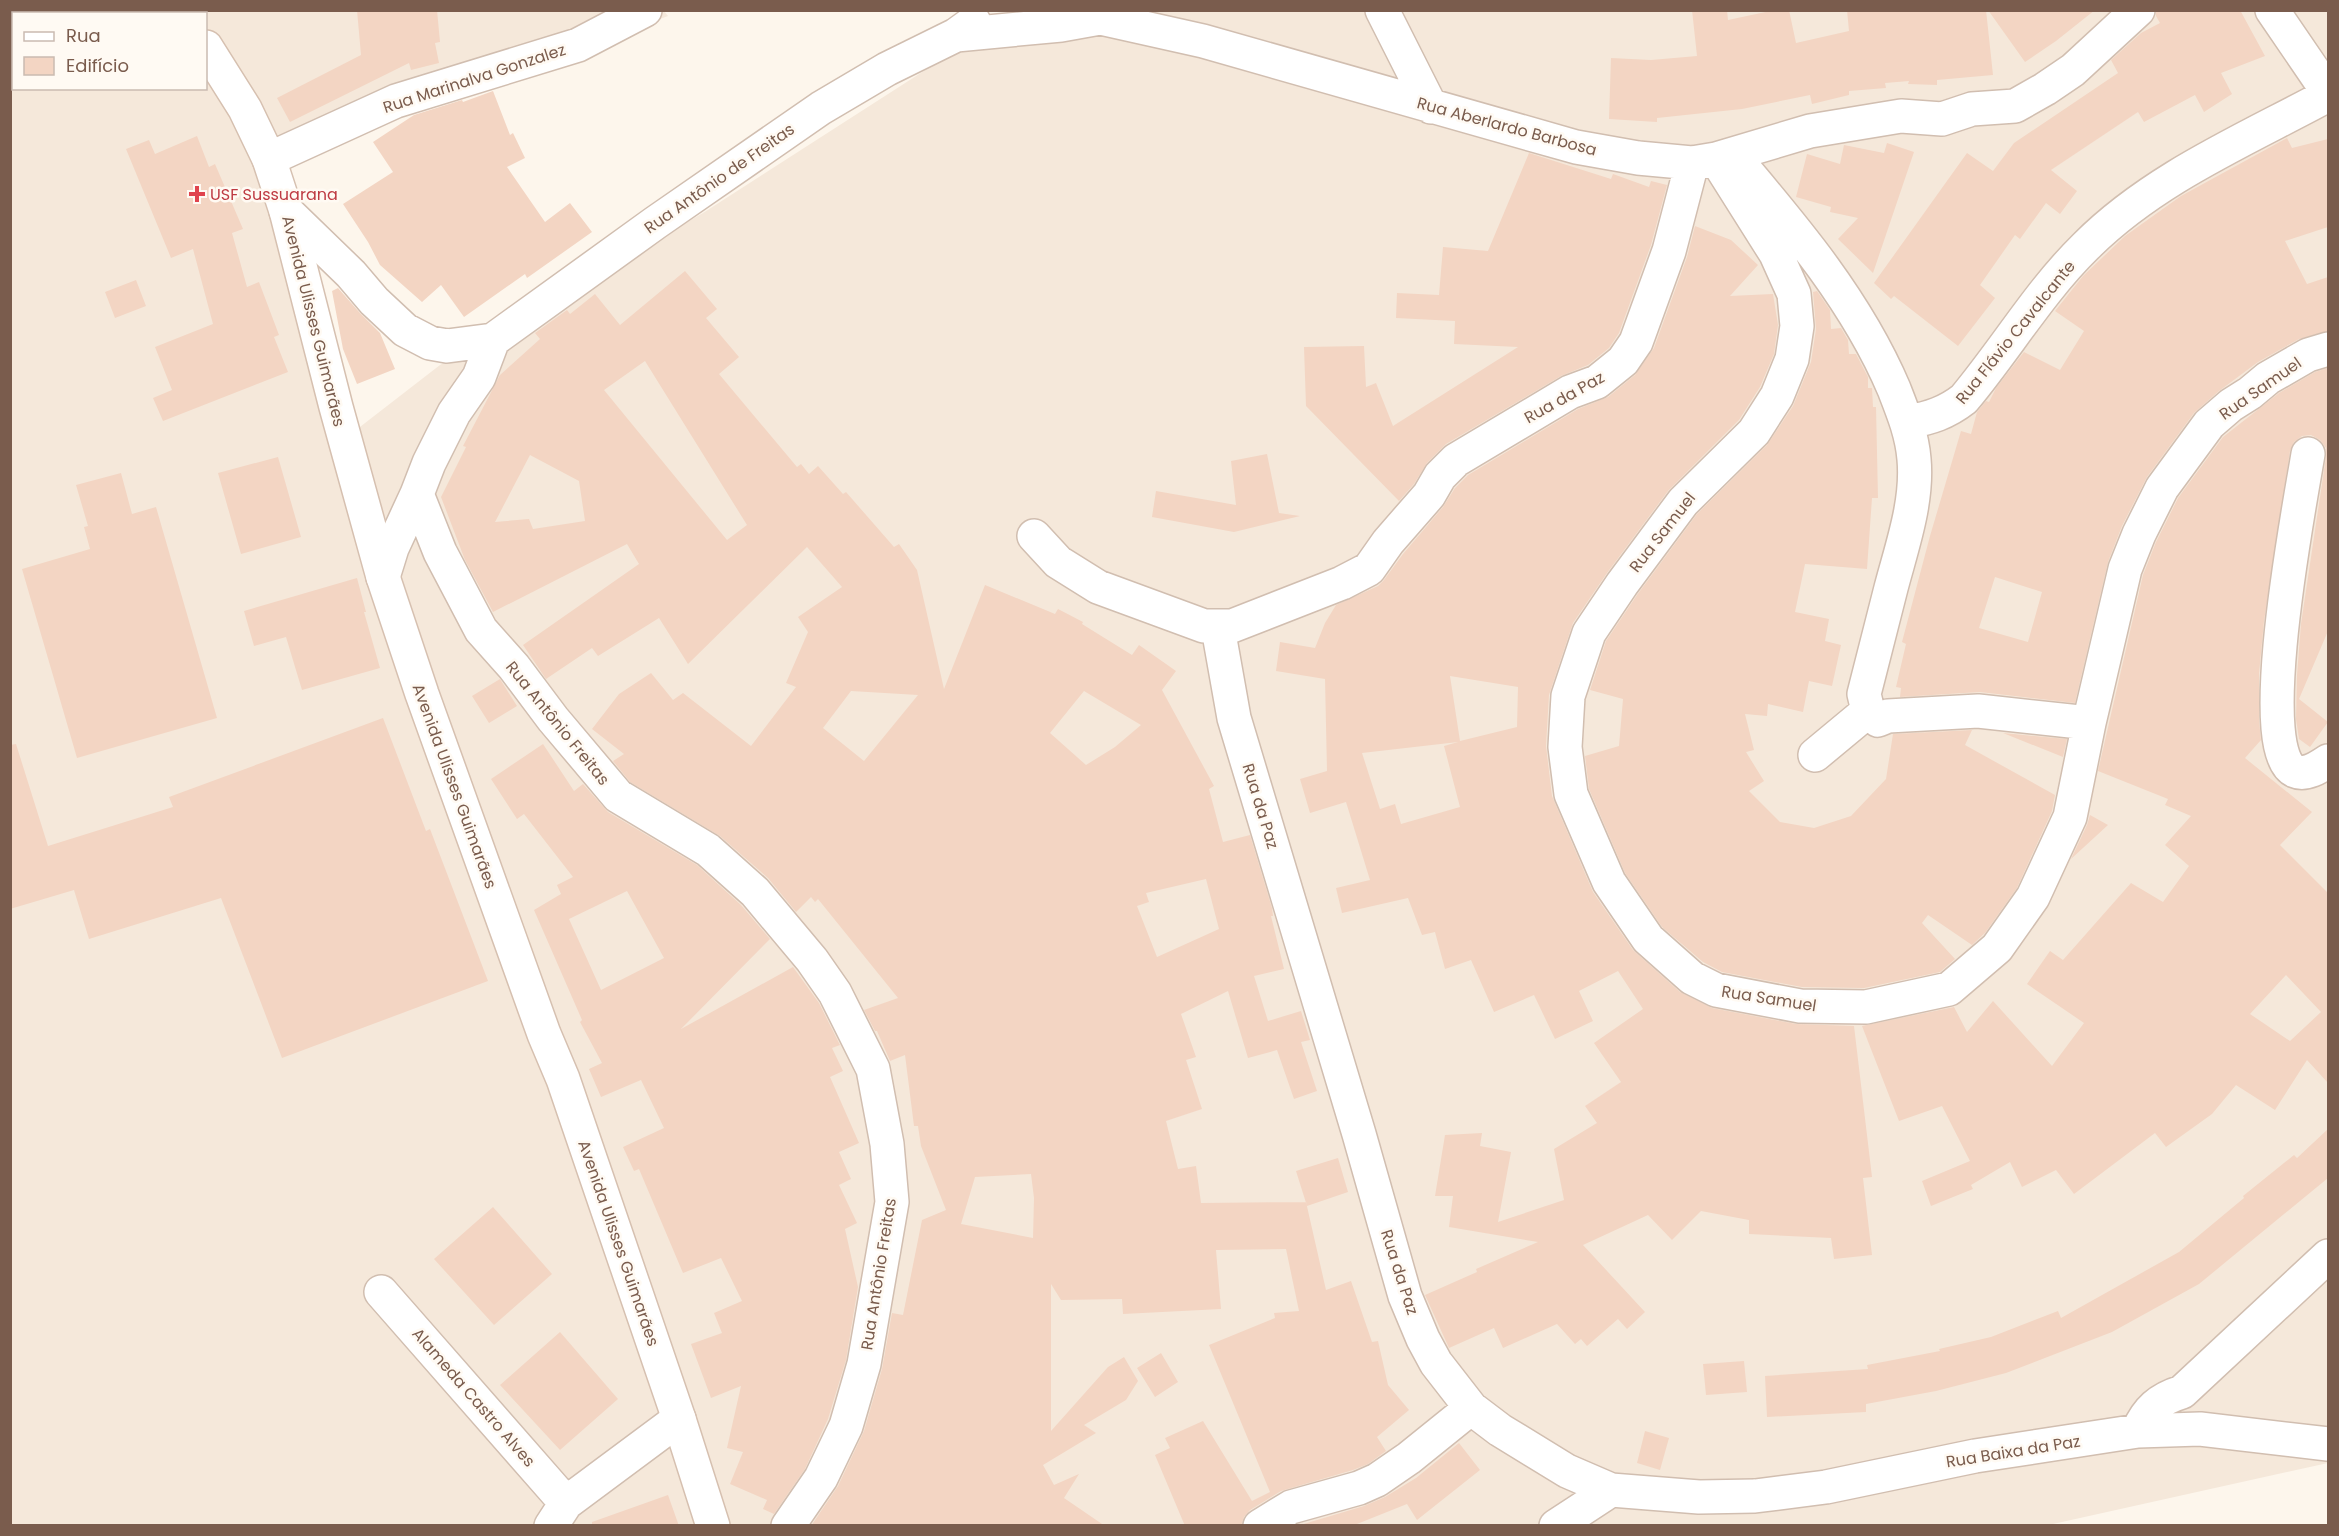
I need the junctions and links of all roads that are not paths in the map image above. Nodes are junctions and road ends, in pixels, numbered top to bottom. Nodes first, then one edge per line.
1 (992, 10) edge
2 (1135, 10) edge
3 (1187, 10) edge
4 (1382, 10) edge
5 (2138, 10) edge
6 (2272, 10) edge
7 (630, 14) edge
8 (1091, 14) edge
9 (956, 35) junction
10 (1203, 41) junction
11 (207, 49) edge
12 (2328, 94) edge
13 (1431, 107) junction
14 (269, 159) junction
15 (1714, 159) junction
16 (286, 211) junction
17 (494, 340) junction
18 (2328, 349) edge
19 (1908, 422) junction
20 (2308, 454) dead end
21 (417, 494) junction
22 (1034, 536) dead end
23 (383, 577) junction
24 (1218, 628) junction
25 (1868, 711) junction
26 (2089, 723) junction
27 (1815, 755) dead end
28 (2328, 761) edge
29 (2328, 1256) edge
30 (381, 1292) dead end
31 (2182, 1392) junction
32 (1471, 1408) junction
33 (679, 1419) junction
34 (2200, 1429) junction
35 (2138, 1431) junction
36 (2328, 1444) edge
37 (1611, 1490) junction
38 (1699, 1497) joint
39 (559, 1514) edge
40 (713, 1526) edge
41 (788, 1526) edge
42 (1260, 1526) edge
43 (1556, 1526) edge

1 - 9 street, Rua Antônio de Freitas
2 - 8 street, Rua Antônio de Freitas
3 - 10 street
4 - 13 street
5 - 15 street, Rua Aberlardo Barbosa
6 - 12 street
7 - 14 street, Rua Marinalva Gonzalez
8 - 9 street, Rua Antônio de Freitas
8 - 10 street, Rua Aberlardo Barbosa
9 - 17 street, Rua Antônio de Freitas
10 - 13 street, Rua Aberlardo Barbosa
11 - 14 street, Avenida Ulisses Guimarães
12 - 19 street, Rua Flávio Cavalcante
13 - 15 street, Rua Aberlardo Barbosa
14 - 16 street, Avenida Ulisses Guimarães
15 - 19 street
15 - 24 street, Rua da Paz
15 - 26 street, Rua Samuel
16 - 17 street, Rua Antônio de Freitas
16 - 23 street, Avenida Ulisses Guimarães
17 - 21 street
18 - 26 street, Rua Samuel
19 - 25 street
20 - 28 street
21 - 23 street
21 - 41 street, Rua Antônio Freitas
22 - 24 street
23 - 33 street, Avenida Ulisses Guimarães
24 - 32 street, Rua da Paz
25 - 26 street
25 - 27 street
29 - 31 street
30 - 39 street, Alameda Castro Alves
31 - 34 street
31 - 35 street
32 - 37 street, Rua da Paz
32 - 42 street
33 - 39 street, Alameda Castro Alves
33 - 40 street, Avenida Ulisses Guimarães
34 - 35 street, Rua Baixa da Paz
34 - 36 street, Rua Baixa da Paz
35 - 38 street, Rua Baixa da Paz
37 - 38 street, Rua da Paz
37 - 43 street

